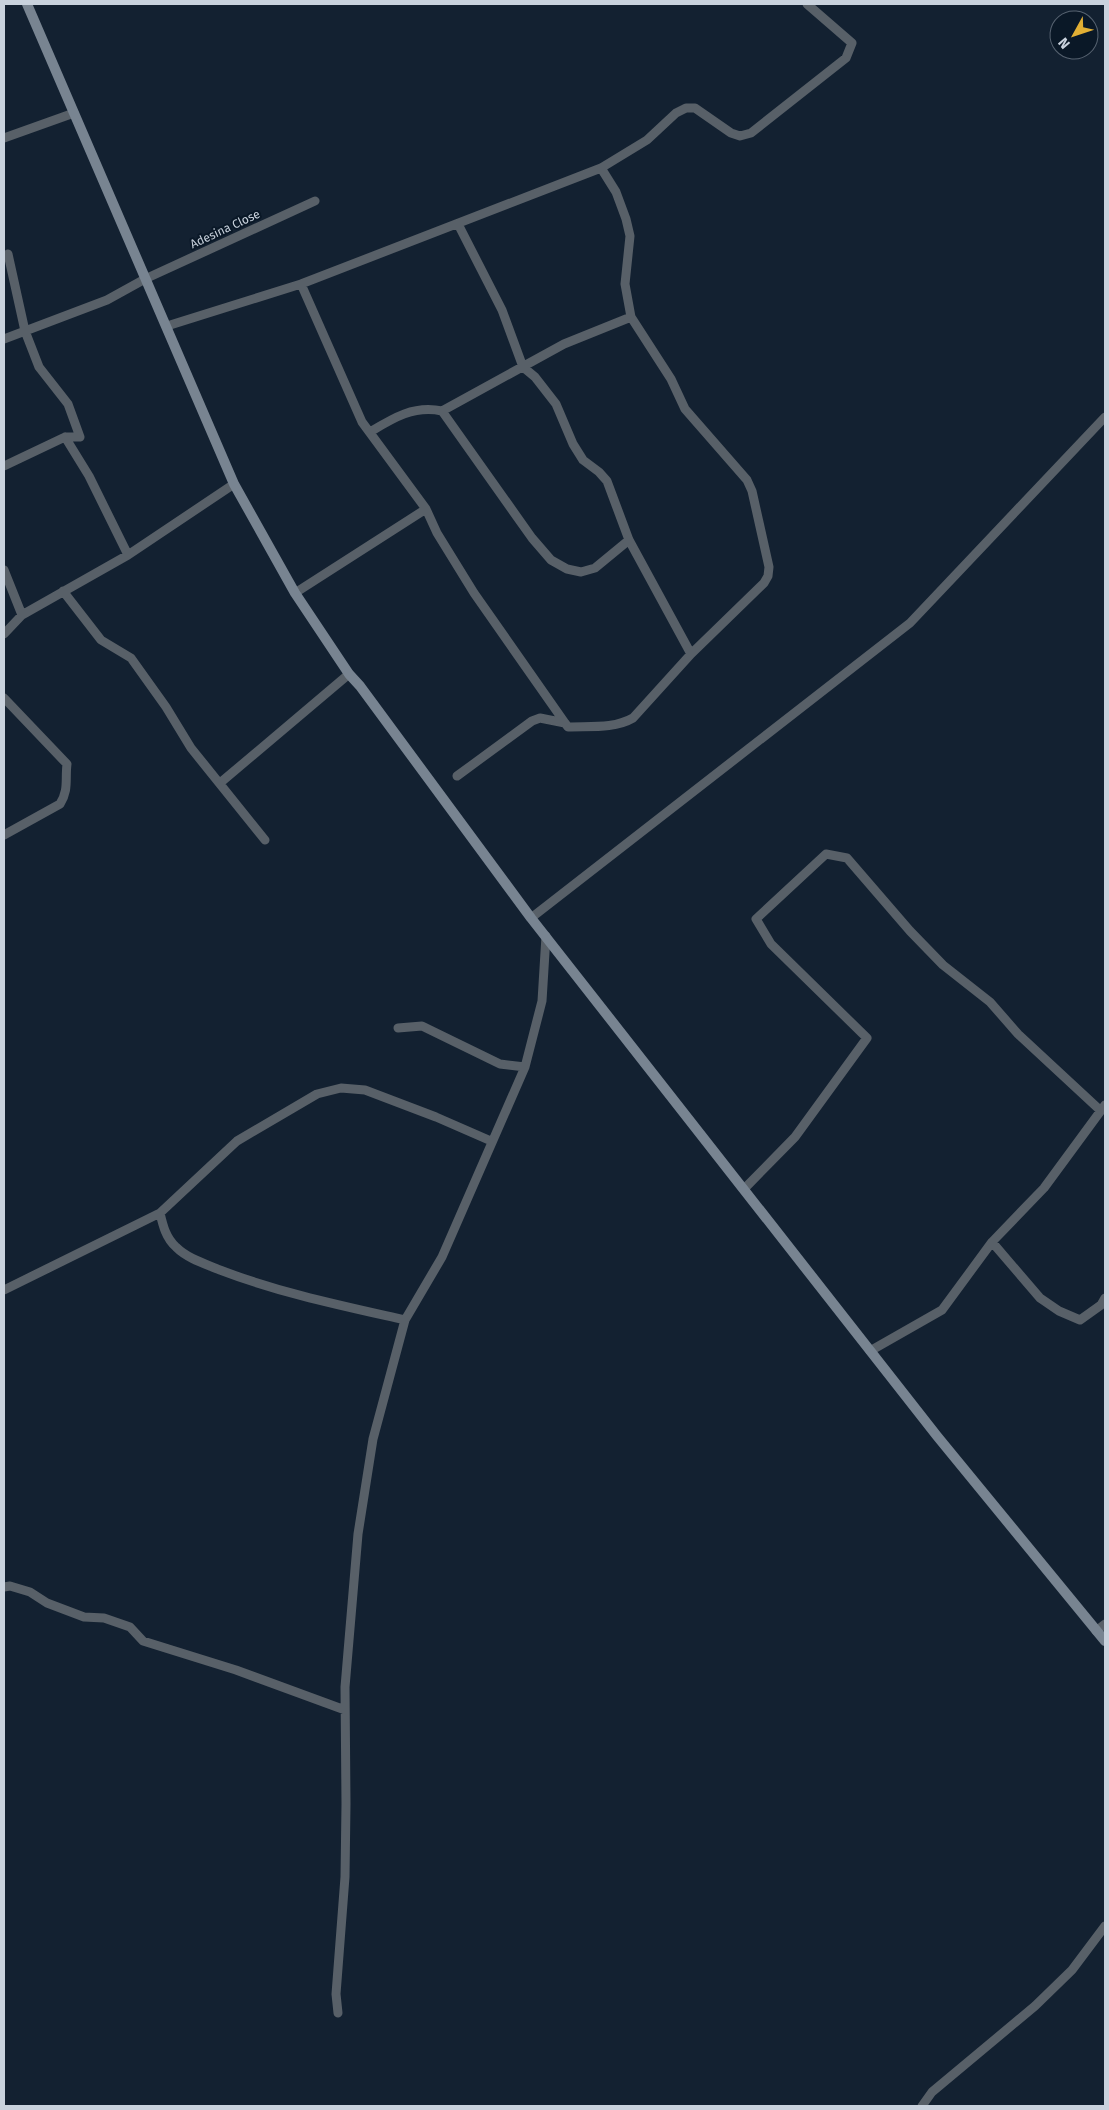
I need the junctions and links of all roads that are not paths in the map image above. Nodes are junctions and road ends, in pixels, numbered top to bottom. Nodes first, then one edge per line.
1 (27, 4) edge
2 (807, 4) edge
3 (74, 112) junction
4 (4, 138) edge
5 (601, 168) junction
6 (315, 201) dead end
7 (458, 224) junction
8 (8, 254) dead end
9 (145, 279) junction
10 (301, 284) junction
11 (631, 317) junction
12 (167, 326) junction
13 (25, 331) junction
14 (4, 339) edge
15 (523, 367) junction
16 (442, 411) junction
17 (1105, 417) edge
18 (370, 432) junction
19 (65, 437) junction
20 (4, 466) edge
21 (234, 484) junction
22 (426, 509) junction
23 (629, 540) junction
24 (128, 555) junction
25 (4, 570) edge
26 (62, 591) junction
27 (295, 593) junction
28 (22, 615) junction
29 (4, 634) edge
30 (691, 654) junction
31 (349, 674) junction
32 (4, 698) edge
33 (565, 723) junction
34 (457, 776) dead end
35 (220, 783) junction
36 (4, 835) edge
37 (265, 840) dead end
38 (531, 918) junction
39 (546, 936) junction
40 (398, 1028) dead end
41 (525, 1067) junction
42 (1103, 1108) edge
43 (491, 1141) junction
44 (744, 1189) junction
45 (160, 1214) junction
46 (992, 1242) junction
47 (4, 1290) edge
48 (1105, 1298) edge
49 (405, 1320) junction
50 (870, 1351) junction
51 (4, 1587) edge
52 (1105, 1624) edge
53 (1096, 1630) junction
54 (1105, 1641) edge
55 (345, 1710) junction
56 (1105, 1926) edge
57 (338, 2013) dead end
58 (922, 2106) edge

1 - 3 main road
2 - 5 street
3 - 4 street
3 - 9 main road
5 - 7 street
5 - 11 street
6 - 9 street, Adesina Close
7 - 10 street
7 - 15 street
8 - 13 street
9 - 12 main road
9 - 13 street, Adesina Close
10 - 12 street
10 - 18 street
11 - 15 street
11 - 30 street
12 - 21 main road
13 - 14 street, Adesina Close
13 - 19 street
15 - 16 street
15 - 23 street
16 - 18 street
16 - 23 street
17 - 38 street
18 - 22 street
19 - 20 street
19 - 24 street
21 - 24 street
21 - 27 main road
22 - 27 street
22 - 33 street
23 - 30 street
24 - 26 street
25 - 28 street
26 - 28 street
26 - 35 street
27 - 31 main road
28 - 29 street
30 - 33 street
31 - 35 street
31 - 38 main road
32 - 36 street
33 - 34 street
35 - 37 street
38 - 39 main road
39 - 41 street
39 - 44 main road
40 - 41 street
41 - 43 street
42 - 44 street
42 - 46 street
43 - 45 street
43 - 49 street
44 - 50 main road
45 - 47 street
45 - 49 street
46 - 48 street
46 - 50 street
49 - 55 street
50 - 53 main road
51 - 55 street
52 - 53 street
53 - 54 main road
55 - 57 street
56 - 58 street

